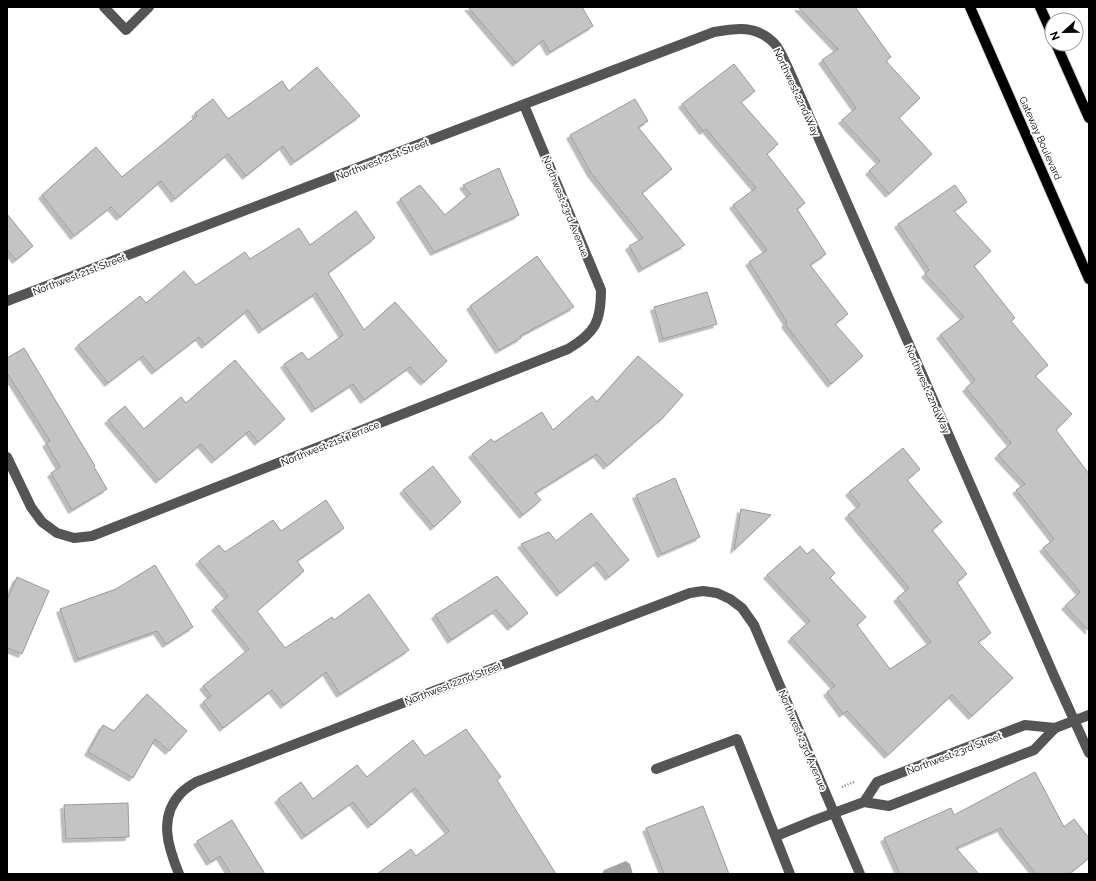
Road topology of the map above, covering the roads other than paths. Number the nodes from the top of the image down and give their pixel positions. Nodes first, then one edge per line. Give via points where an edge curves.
1 (104, 7) edge
2 (150, 7) edge
3 (970, 7) edge
4 (758, 31) joint
5 (1060, 52) edge
6 (524, 105) junction
7 (1089, 118) edge
8 (1089, 279) edge
9 (7, 301) edge
10 (601, 308) joint
11 (7, 457) edge
12 (742, 608) joint
13 (1089, 715) edge
14 (1074, 721) junction
15 (1055, 728) junction
16 (1089, 753) edge
17 (656, 769) dead end
18 (864, 802) junction
19 (835, 813) junction
20 (776, 836) junction
21 (179, 874) edge
22 (790, 874) edge
23 (860, 874) edge

1 - 2 street via 126,30
3 - 8 main road, Gateway Boulevard
4 - 6 street, Northwest 21st Street via 737,28 714,32
4 - 14 street, Northwest 22nd Way via 774,44 788,68
5 - 7 main road
6 - 9 street, Northwest 21st Street
6 - 10 street, Northwest 23rd Avenue via 601,290
10 - 11 street, Northwest 21st Terrace via 595,326 583,340 568,349 92,536 74,538 57,533 42,522 31,507
12 - 19 street, Northwest 23rd Avenue via 754,625
12 - 21 street, Northwest 22nd Street via 717,593 690,593 196,782 181,793 171,806 167,818 171,854
13 - 14 street, Northwest 23rd Street
14 - 15 street, Northwest 23rd Street
14 - 16 street, Northwest 22nd Way
15 - 18 street, Northwest 23rd Street via 1034,750 889,806
15 - 18 street, Northwest 23rd Street via 1026,726 877,782
17 - 20 street via 737,739
18 - 19 street, Northwest 23rd Street
19 - 20 street, Northwest 23rd Street
19 - 23 street, Northwest 23rd Avenue
20 - 22 street

